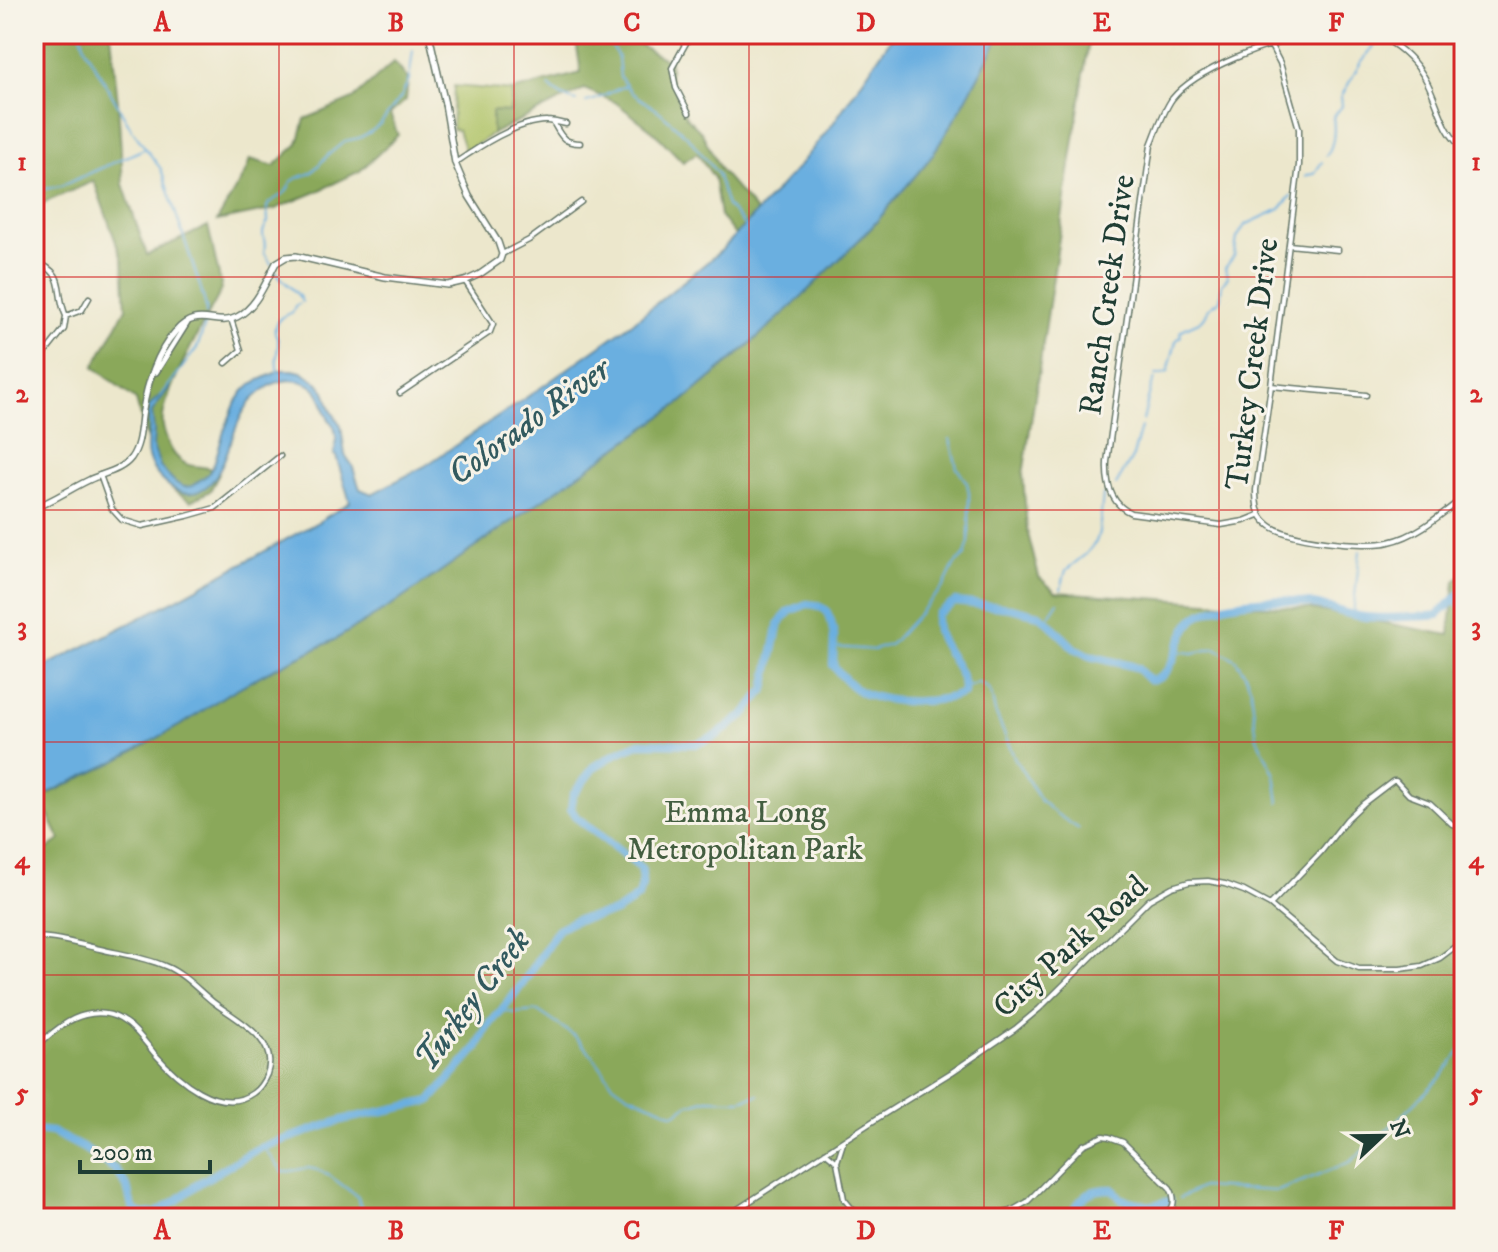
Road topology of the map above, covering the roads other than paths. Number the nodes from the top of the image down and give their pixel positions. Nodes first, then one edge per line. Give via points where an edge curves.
1 (429, 34) edge
2 (691, 34) edge
3 (1308, 34) edge
4 (1370, 34) edge
5 (1271, 46) junction
6 (689, 113) dead end
7 (553, 122) junction
8 (566, 124) dead end
9 (580, 143) dead end
10 (1464, 149) edge
11 (455, 163) junction
12 (581, 202) dead end
13 (1289, 245) junction
14 (1338, 250) dead end
15 (502, 254) junction
16 (34, 261) edge
17 (465, 281) junction
18 (89, 298) dead end
19 (66, 316) junction
20 (231, 319) junction
21 (226, 363) dead end
22 (34, 367) edge
23 (1271, 386) junction
24 (400, 393) dead end
25 (1366, 395) dead end
26 (280, 456) dead end
27 (100, 475) junction
28 (1464, 497) edge
29 (34, 508) edge
30 (1259, 515) junction
31 (1464, 823) edge
32 (1270, 905) junction
33 (34, 937) edge
34 (1464, 940) edge
35 (34, 1048) edge
36 (845, 1139) junction
37 (825, 1152) junction
38 (837, 1162) junction
39 (724, 1218) edge
40 (874, 1218) edge
41 (987, 1218) edge
42 (1161, 1218) edge

1 - 11 street
2 - 6 street via 672,68
3 - 5 street, Ranch Creek Drive
4 - 10 street via 1392,43 1416,65 1453,139
5 - 13 street, Turkey Creek Drive via 1299,129
5 - 30 street, Ranch Creek Drive via 1213,67 1189,83 1171,100 1151,145 1107,475 1115,502 1131,513 1221,525
7 - 8 street
7 - 9 street via 570,143
7 - 11 street via 525,125
11 - 15 street
12 - 15 street
13 - 14 street
13 - 23 street, Turkey Creek Drive
15 - 17 street via 490,269
16 - 19 street via 58,279
17 - 20 street via 415,282 291,255 276,263 254,302
17 - 24 street via 493,324 490,332
18 - 19 street via 82,310
19 - 22 street via 64,329
20 - 21 street via 241,350
20 - 27 street via 188,321 151,380 131,459
23 - 25 street
23 - 30 street, Turkey Creek Drive via 1256,490
26 - 27 street via 215,508 142,526 122,520 112,509
27 - 29 street
28 - 30 street, Turkey Creek Drive via 1407,536 1385,543 1307,539 1270,527
31 - 32 street via 1452,824 1430,803 1393,781 1347,819
32 - 34 street, City Park Road via 1328,955 1359,969 1422,966
32 - 36 street, City Park Road via 1234,886 1208,881 1180,884 1157,894 1015,1029
33 - 35 street via 169,967 254,1031 269,1063 255,1092 227,1101 190,1085 134,1029 111,1015 80,1016
36 - 37 street, City Park Road
36 - 38 street
37 - 38 street
37 - 39 street, City Park Road
38 - 40 street via 847,1204
41 - 42 street via 1022,1206 1083,1145 1103,1136 1123,1142 1170,1188 1174,1206

